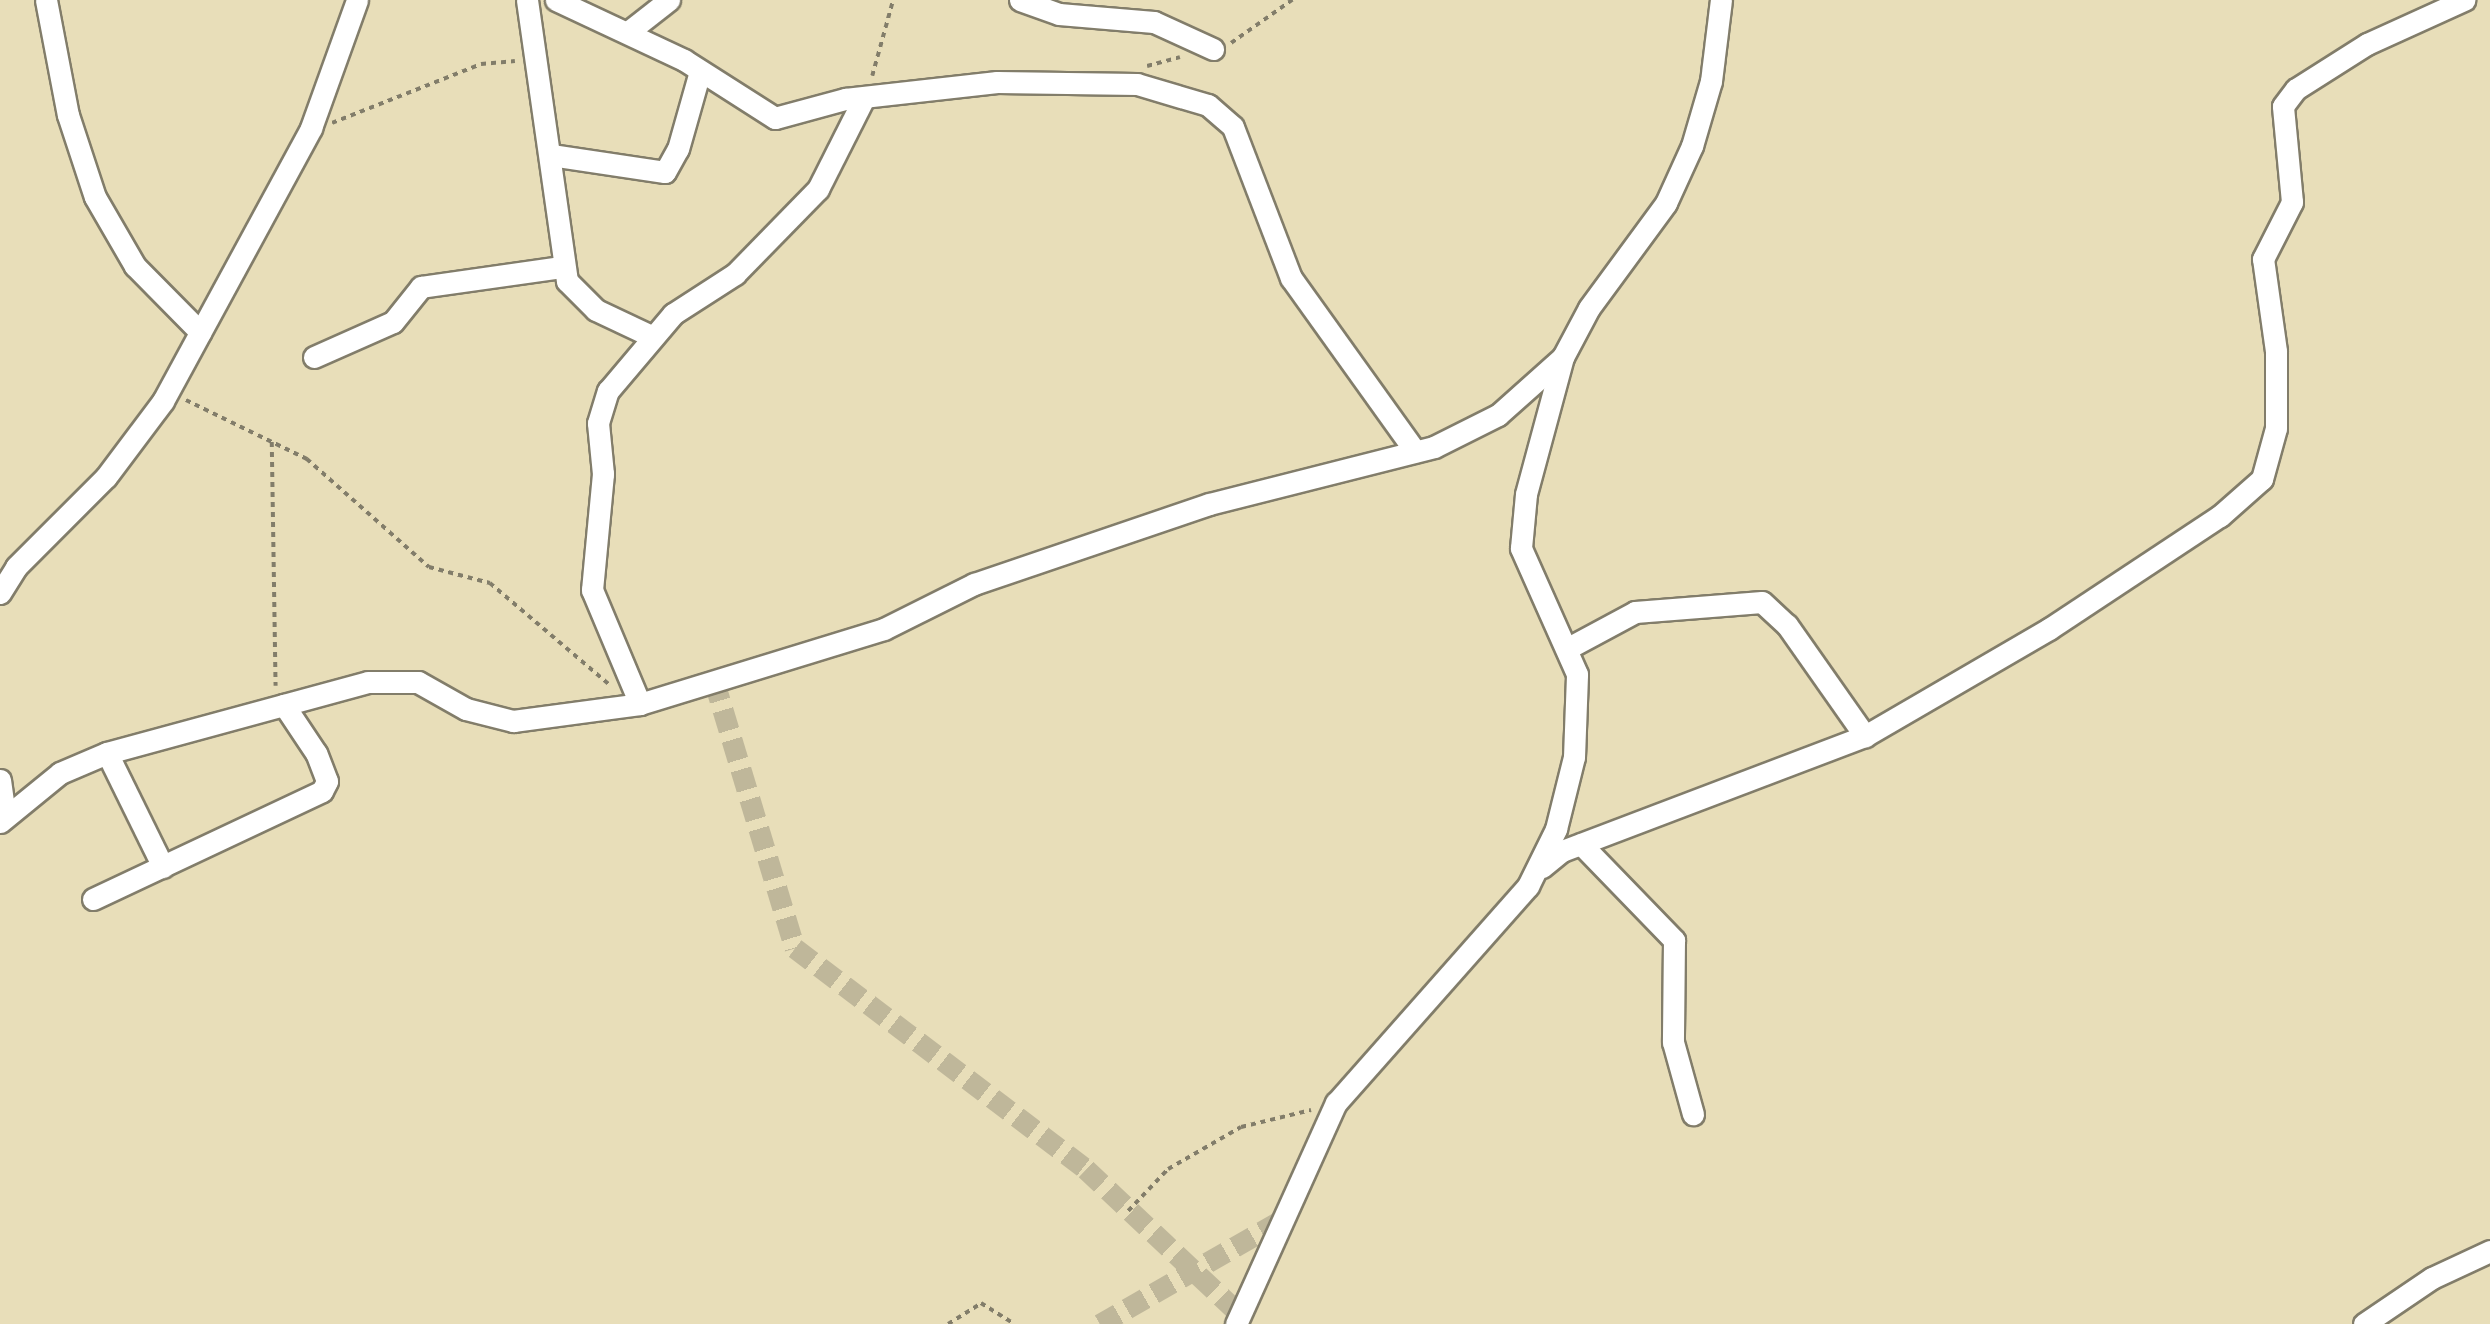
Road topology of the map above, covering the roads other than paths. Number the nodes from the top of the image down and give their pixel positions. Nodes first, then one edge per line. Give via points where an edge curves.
1 (46, 0) edge
2 (357, 0) edge
3 (527, 0) edge
4 (556, 0) edge
5 (668, 0) edge
6 (1020, 0) edge
7 (1721, 0) edge
8 (2464, 0) edge
9 (628, 32) junction
10 (1213, 49) dead end
11 (700, 71) junction
12 (864, 97) junction
13 (551, 155) junction
14 (562, 267) junction
15 (200, 332) junction
16 (651, 335) junction
17 (314, 357) dead end
18 (1563, 357) junction
19 (1415, 452) junction
20 (0, 593) edge
21 (1570, 647) junction
22 (638, 700) junction
23 (280, 705) junction
24 (1865, 736) junction
25 (107, 753) junction
26 (0, 780) edge
27 (3, 818) edge
28 (1581, 844) junction
29 (163, 867) junction
30 (1539, 869) junction
31 (93, 899) dead end
32 (1693, 1114) dead end
33 (2490, 1251) edge
34 (1243, 1321) edge
35 (2364, 1324) edge

1 - 15 street via 68,115 95,197 135,266
2 - 15 street via 311,128
3 - 13 street
4 - 9 street
5 - 9 street
6 - 10 street via 1059,14 1154,22
7 - 18 street via 1711,81 1682,172 1589,308
8 - 24 street via 2367,44 2296,89 2283,106 2292,202 2263,259 2275,335 2276,428 2262,479 2220,516 2049,629
9 - 11 street
11 - 12 street via 775,118
11 - 13 street via 678,149 665,172
12 - 16 street via 818,189 735,274
12 - 19 street via 997,82 1123,83 1208,105 1233,127 1291,278
13 - 14 street
14 - 16 street via 570,286 596,310
14 - 17 street via 421,287 394,322
15 - 20 street via 168,393 106,477 16,567
16 - 22 street via 608,391 598,423 603,474 591,559 598,611
18 - 19 street via 1498,415
18 - 21 street via 1526,494 1520,541
19 - 22 street via 1209,504 974,584 884,629
21 - 24 street via 1635,612 1762,602 1787,625
21 - 30 street via 1578,690 1574,757
22 - 23 street via 513,721 466,709 418,682 387,680
23 - 25 street
23 - 29 street via 316,753 327,781 322,791
24 - 28 street
25 - 27 street via 60,773
25 - 29 street
26 - 27 street
28 - 30 street
28 - 32 street via 1674,940 1673,1042
29 - 31 street
30 - 34 street via 1336,1103
33 - 35 street via 2432,1278

